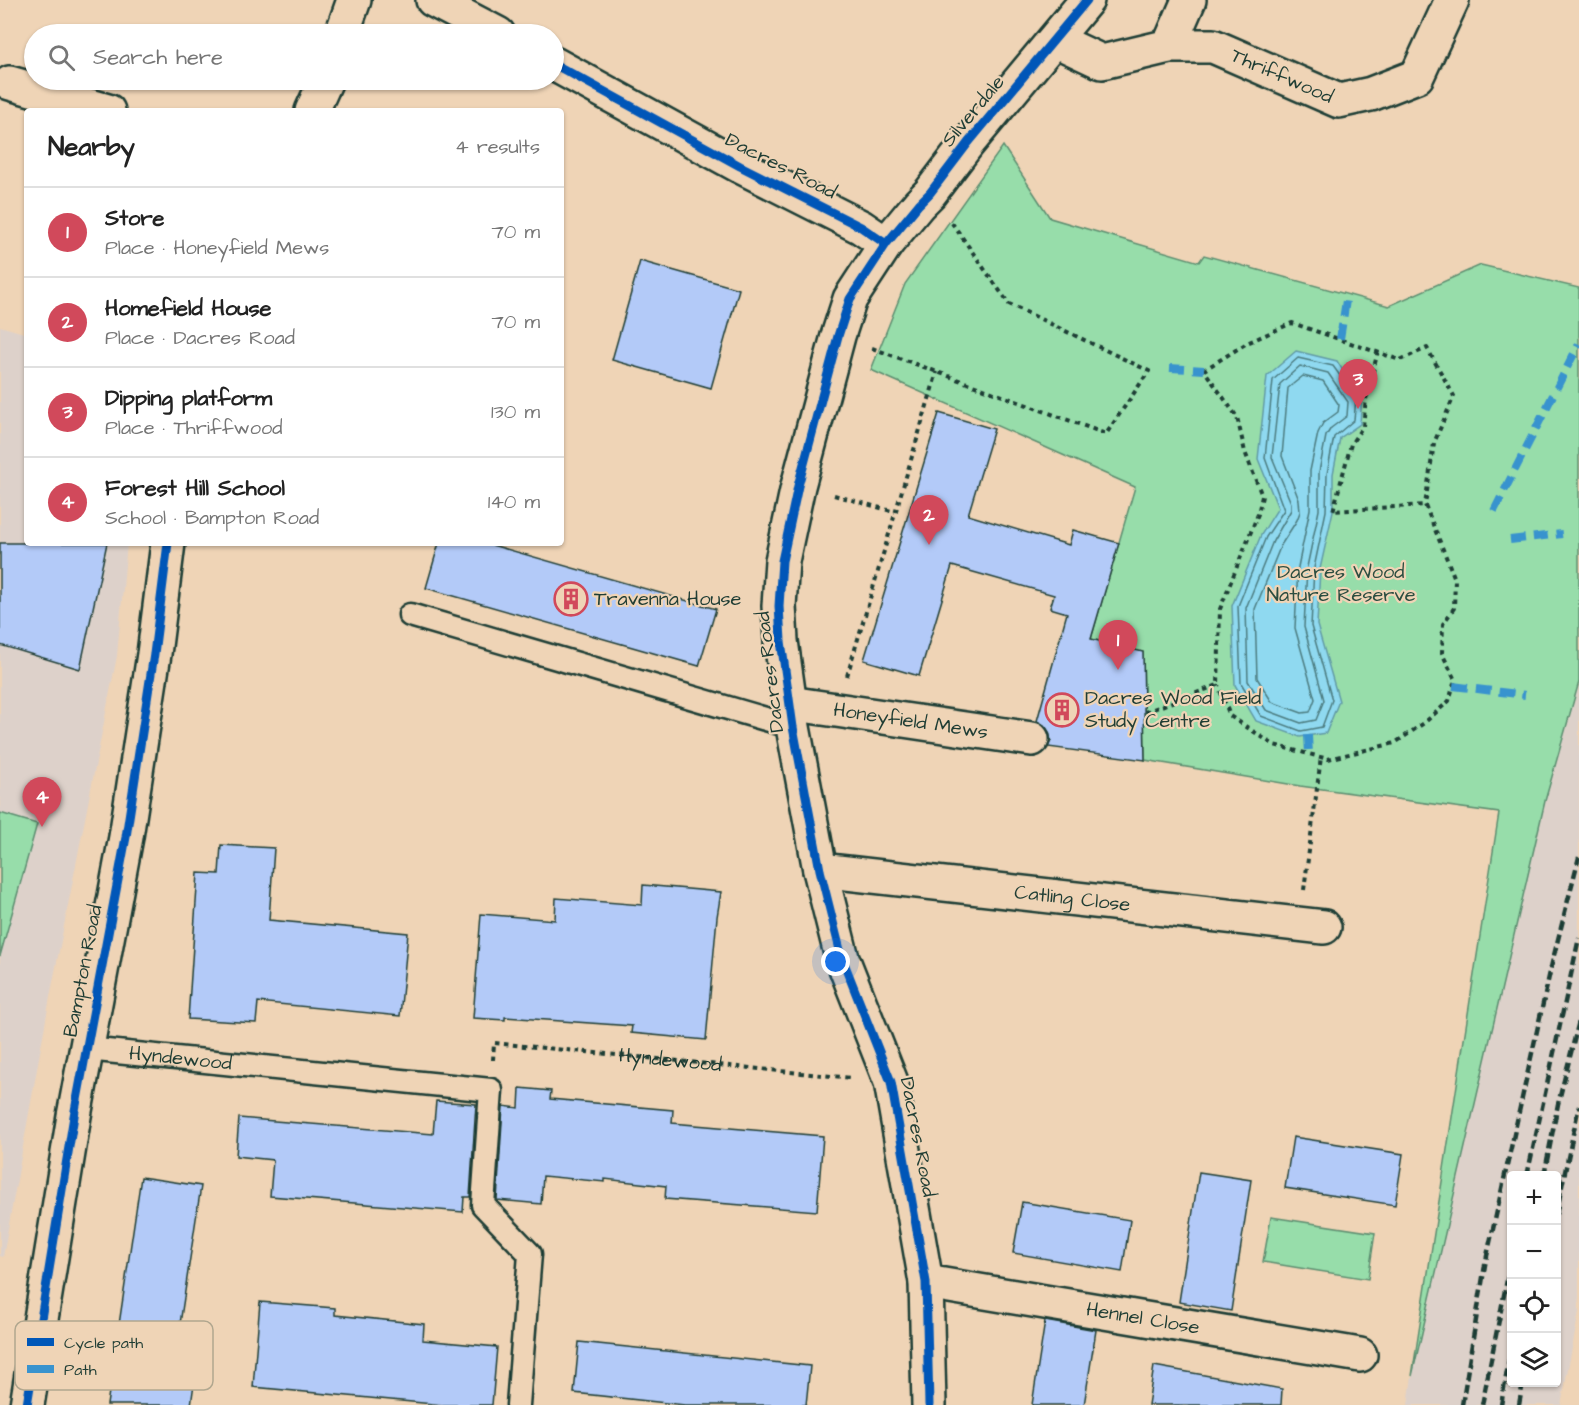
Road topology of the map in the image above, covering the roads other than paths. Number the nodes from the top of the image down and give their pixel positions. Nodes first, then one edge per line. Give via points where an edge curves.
1 (354, 0) edge
2 (433, 0) edge
3 (1088, 0) edge
4 (1189, 0) edge
5 (1452, 0) edge
6 (346, 24) edge
7 (479, 24) edge
8 (1055, 40) junction
9 (1169, 46) junction
10 (564, 69) edge
11 (10, 83) dead end
12 (24, 87) edge
13 (34, 90) edge
14 (321, 90) edge
15 (98, 108) edge
16 (313, 108) edge
17 (886, 244) junction
18 (168, 546) edge
19 (410, 615) dead end
20 (791, 715) junction
21 (1032, 739) dead end
22 (820, 870) junction
23 (1312, 925) road end
24 (87, 1049) junction
25 (926, 1282) junction
26 (41, 1321) edge
27 (1360, 1355) dead end
28 (30, 1390) edge
29 (27, 1405) edge
30 (518, 1405) edge
31 (929, 1405) edge

1 - 6 street
2 - 7 street
3 - 8 street, Silverdale
4 - 9 street
5 - 9 street, Thriffwood via 1417,76 1371,94 1339,101 1213,46
8 - 9 street, Thriffwood via 1102,62
8 - 17 street, Silverdale
10 - 17 street, Dacres Road via 861,227
11 - 12 street
13 - 15 street
14 - 16 street
17 - 20 street, Dacres Road via 850,299 798,486 782,561 781,641
18 - 24 street, Bampton Road via 126,837
19 - 20 lane
20 - 21 street, Honeyfield Mews via 838,709
20 - 22 street, Dacres Road
22 - 23 street, Catling Close
22 - 25 street, Dacres Road via 842,958 891,1082
24 - 26 street, Bampton Road
24 - 30 lane, Hyndewood via 491,1090 483,1205 530,1254
25 - 27 street, Hennel Close
25 - 31 street, Dacres Road
28 - 29 street, Bampton Road

